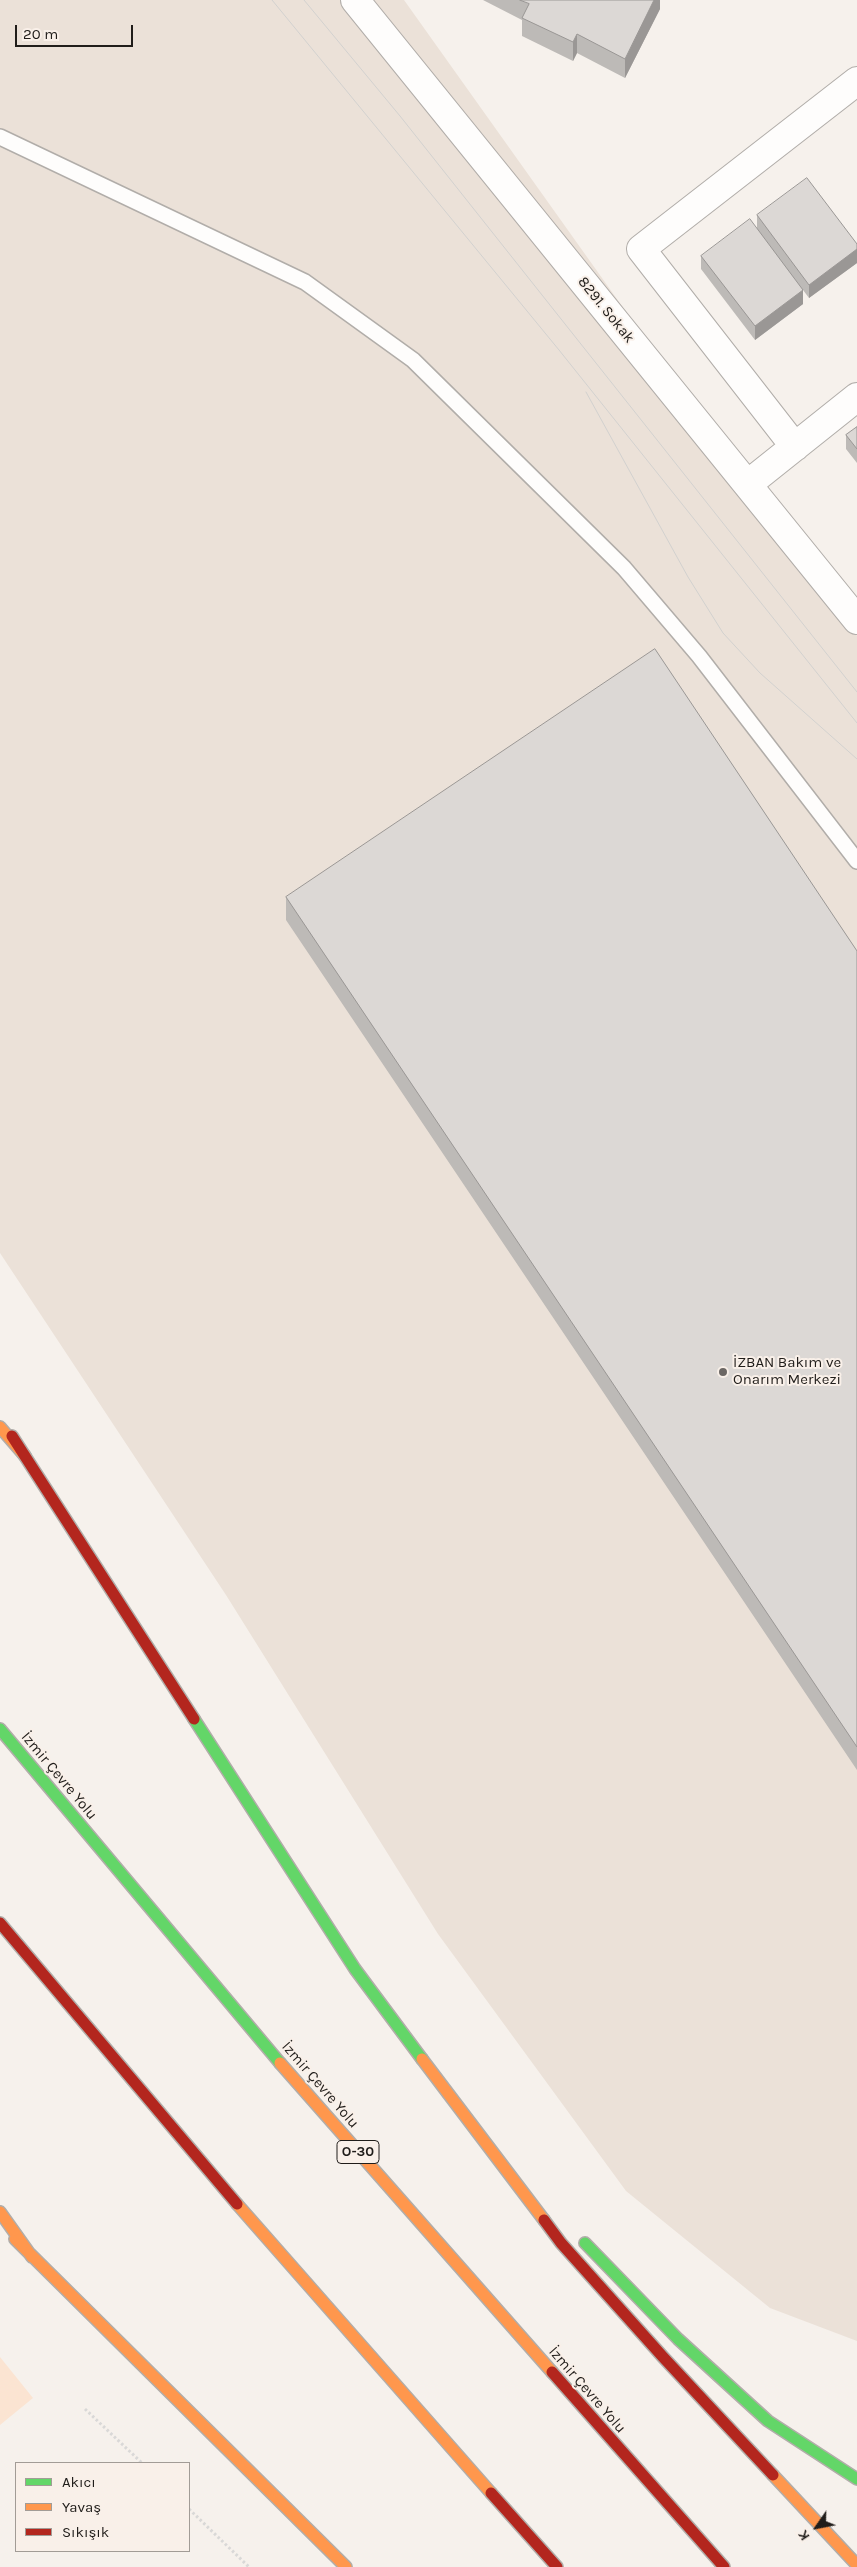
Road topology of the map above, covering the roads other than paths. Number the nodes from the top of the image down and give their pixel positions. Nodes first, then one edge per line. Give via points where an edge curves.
1 (355, 0) edge
2 (857, 81) edge
3 (0, 137) edge
4 (857, 397) edge
5 (794, 447) junction
6 (748, 484) junction
7 (857, 620) edge
8 (857, 861) edge
9 (0, 1418) edge
10 (0, 1428) edge
11 (25, 1456) junction
12 (0, 1729) edge
13 (0, 1923) edge
14 (477, 2133) junction
15 (546, 2204) dead end
16 (0, 2212) edge
17 (0, 2224) edge
18 (574, 2232) dead end
19 (32, 2257) junction
20 (857, 2479) edge
21 (292, 2512) junction
22 (857, 2565) edge
23 (333, 2567) edge
24 (346, 2567) edge
25 (557, 2567) edge
26 (724, 2567) edge

1 - 6 street, 8291. Sokak
2 - 5 street via 641,249
3 - 8 lane via 305,282 413,360 624,568 699,656
4 - 5 street
5 - 6 street
6 - 7 street, 8291. Sokak
9 - 11 main road
10 - 11 main road
11 - 14 main road via 354,1969
12 - 26 main road, İzmir Çevre Yolu / O-30 via 235,2012
13 - 25 main road via 145,2098
14 - 15 main road
14 - 22 main road via 561,2243
16 - 19 main road
17 - 19 main road
18 - 20 main road via 678,2339 768,2421
19 - 21 main road
21 - 23 main road
21 - 24 main road

